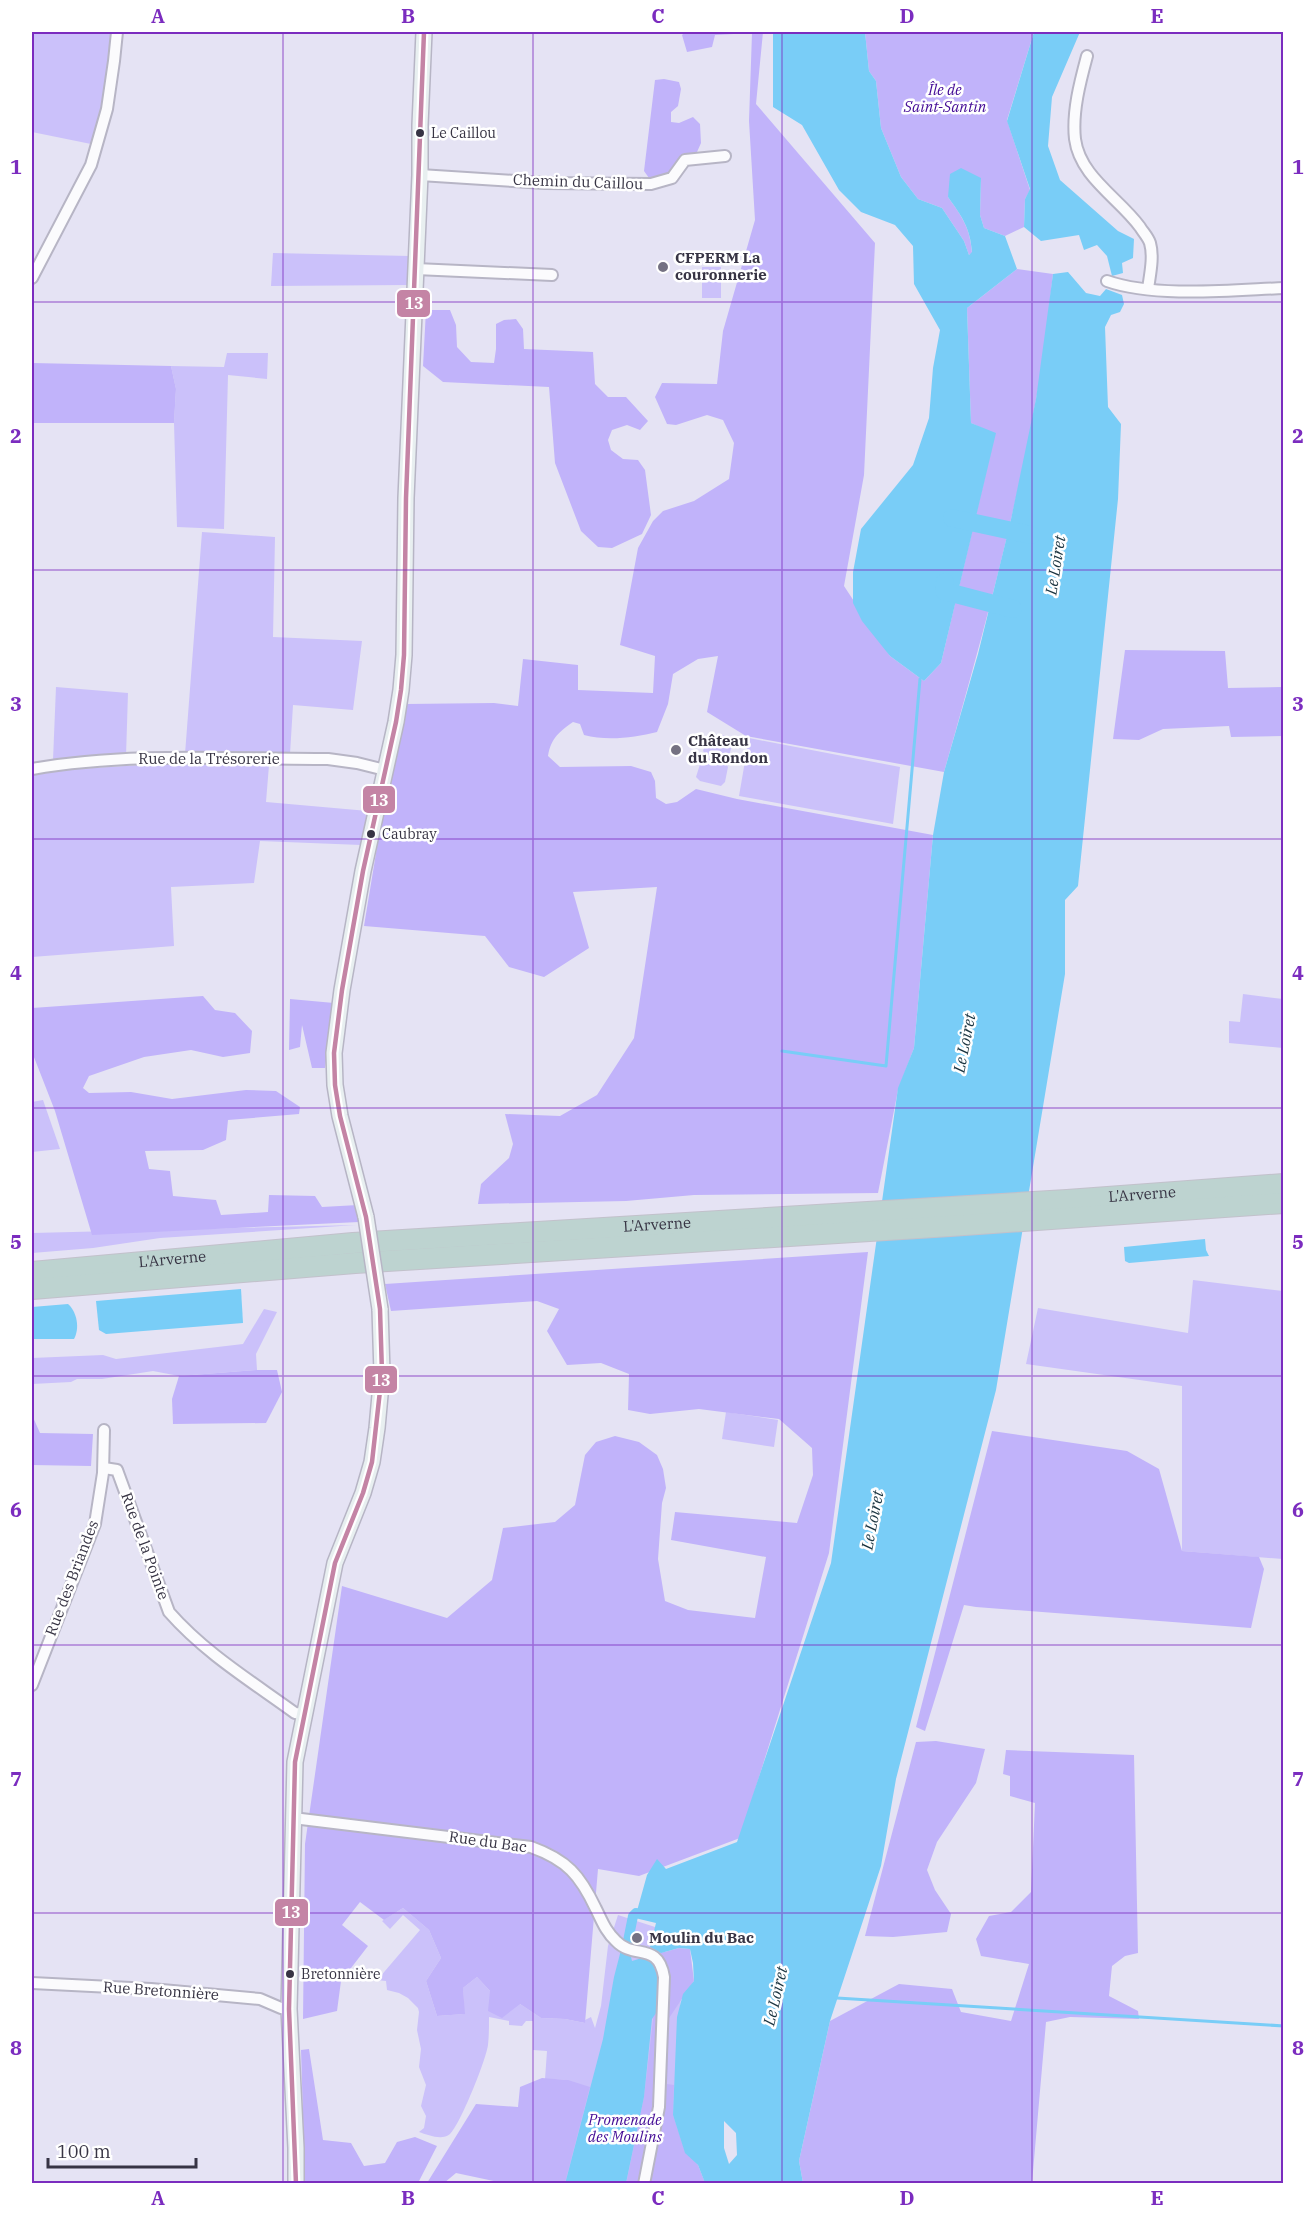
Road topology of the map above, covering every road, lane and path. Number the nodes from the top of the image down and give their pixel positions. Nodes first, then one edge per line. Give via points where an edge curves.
1 (117, 32) edge
2 (424, 32) edge
3 (1087, 56) dead end
4 (725, 156) dead end
5 (420, 175) junction
6 (416, 269) junction
7 (552, 275) dead end
8 (32, 278) edge
9 (1107, 281) dead end
10 (1284, 288) edge
11 (1148, 289) junction
12 (32, 769) edge
13 (385, 770) junction
14 (1284, 1184) edge
15 (1284, 1203) edge
16 (1068, 1209) junction
17 (32, 1272) edge
18 (32, 1289) edge
19 (104, 1430) dead end
20 (104, 1468) junction
21 (32, 1685) edge
22 (304, 1714) junction
23 (292, 1818) junction
24 (32, 1983) edge
25 (289, 2009) junction
26 (296, 2184) edge
27 (644, 2184) edge

1 - 8 street via 107,109 91,165
2 - 5 main road
3 - 11 street via 1079,88 1075,141 1090,174 1130,213 1149,240 1152,253
4 - 5 street, Chemin du Caillou via 685,160 672,178 651,184 545,183
5 - 6 main road
6 - 7 street
6 - 13 main road via 404,655 396,722
9 - 11 street
10 - 11 street
12 - 13 street, Rue de la Trésorerie via 123,759 328,759
13 - 22 main road, bridge via 363,871 334,1053 340,1116 366,1216 380,1309 382,1373 372,1462 335,1563
14 - 16 highway, L'Arverne
15 - 16 highway, L'Arverne
16 - 17 highway, L'Arverne via 841,1213 353,1243
16 - 18 highway, L'Arverne via 843,1233 354,1263
19 - 20 street
20 - 21 street, Rue des Briandes via 95,1524
20 - 22 street, Rue de la Pointe via 117,1470 169,1612 210,1652 295,1713
22 - 23 main road via 295,1762
23 - 25 main road
23 - 27 street, Rue du Bac via 531,1847 562,1861 580,1877 611,1937 621,1946 649,1953 659,1961 664,1977 659,2107
24 - 25 street, Rue Bretonnière via 260,1999
25 - 26 main road

